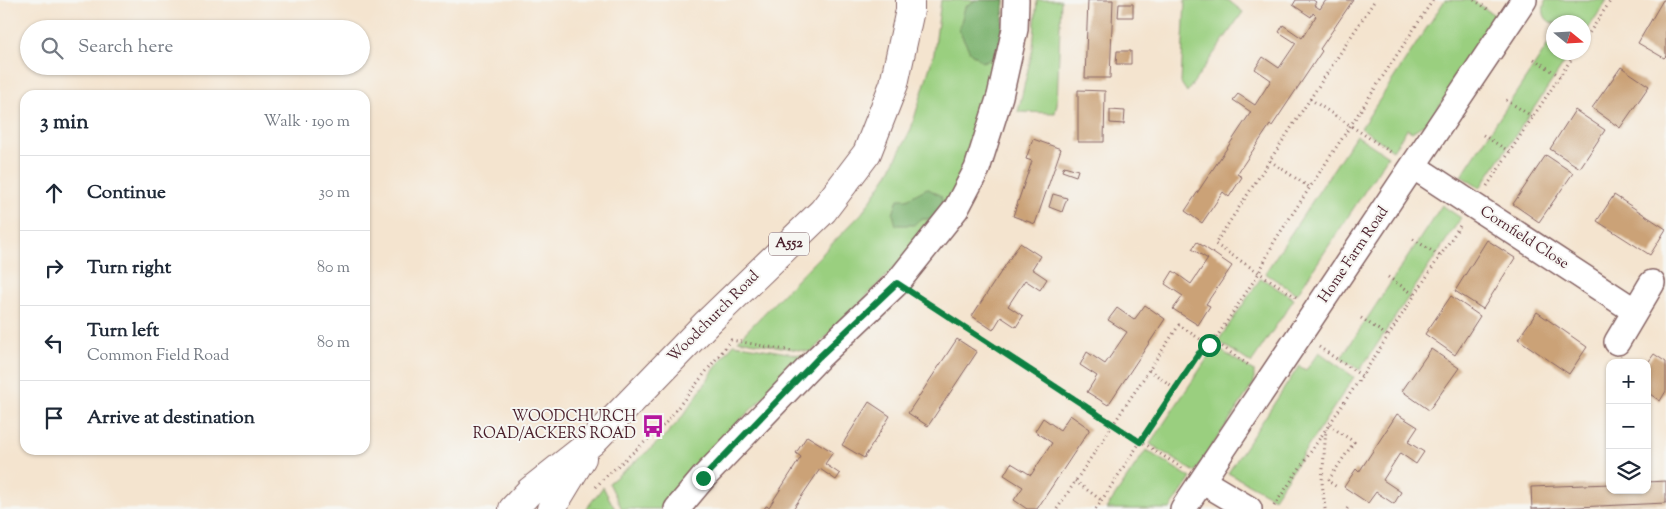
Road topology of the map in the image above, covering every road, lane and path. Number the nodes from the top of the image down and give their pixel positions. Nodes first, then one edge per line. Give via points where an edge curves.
1 (910, 0) edge
2 (1016, 0) edge
3 (1375, 0) edge
4 (1433, 0) edge
5 (1524, 0) edge
6 (1611, 0) edge
7 (1591, 30) edge
8 (1534, 59) dead end
9 (1571, 60) edge
10 (1560, 76) junction
11 (1310, 99) junction
12 (1506, 100) dead end
13 (1533, 117) junction
14 (1350, 125) junction
15 (1483, 135) dead end
16 (1510, 152) junction
17 (1404, 160) junction
18 (1270, 161) junction
19 (1309, 187) junction
20 (1474, 205) junction
21 (1413, 239) dead end
22 (1440, 256) junction
23 (1260, 273) junction
24 (1388, 277) dead end
25 (897, 283) junction
26 (1652, 283) dead end
27 (1415, 295) junction
28 (1299, 298) dead end
29 (1636, 311) junction
30 (1360, 318) dead end
31 (1300, 335) junction
32 (1388, 336) junction
33 (1617, 342) dead end
34 (1209, 345) junction
35 (819, 357) junction
36 (1149, 370) junction
37 (1362, 376) junction
38 (1175, 388) junction
39 (1113, 424) junction
40 (1328, 427) junction
41 (592, 442) junction
42 (1140, 442) junction
43 (1075, 481) junction
44 (1202, 481) junction
45 (1337, 487) dead end
46 (591, 494) dead end
47 (1102, 500) junction
48 (513, 509) edge
49 (551, 509) edge
50 (677, 509) edge
51 (1057, 509) edge
52 (1096, 509) edge
53 (1183, 509) edge
54 (1250, 509) edge
55 (1272, 509) edge
56 (1325, 509) edge

1 - 41 main road, Woodchurch Road / A552 via 894,84 867,153 823,211 706,323
2 - 25 street via 1015,29 1000,96 977,169 956,209
3 - 11 path
4 - 14 path
5 - 17 street, Home Farm Road
6 - 7 path
8 - 10 path
9 - 10 path
10 - 13 path
11 - 14 path
11 - 18 path
12 - 13 path
13 - 16 path
14 - 17 path
14 - 19 path
15 - 16 path
16 - 20 path
17 - 20 street, Cornfield Close
17 - 31 street, Home Farm Road
18 - 19 path
18 - 23 path via 1215,244
19 - 23 path via 1274,242
20 - 22 path
20 - 29 street, Cornfield Close
21 - 22 path
22 - 27 path
23 - 28 path
23 - 34 path
24 - 27 path
25 - 35 street
25 - 39 path
26 - 29 street
27 - 32 path
29 - 33 street
30 - 32 path
31 - 37 path
31 - 44 street, Home Farm Road
32 - 37 path
34 - 36 path via 1179,325
34 - 38 path via 1199,353
35 - 46 path via 731,340 664,425 603,479
35 - 50 street
36 - 38 path
36 - 39 path
37 - 40 path
38 - 42 path
39 - 42 path
39 - 43 path
40 - 45 path via 1354,442 1328,481
40 - 55 path
40 - 56 path via 1322,482
41 - 48 main road, Woodchurch Road / A552 via 530,491
41 - 49 main road, Woodchurch Road / A552
42 - 44 path
42 - 47 path
43 - 47 path
43 - 51 path
44 - 53 street, Home Farm Road
44 - 54 street
47 - 52 path

